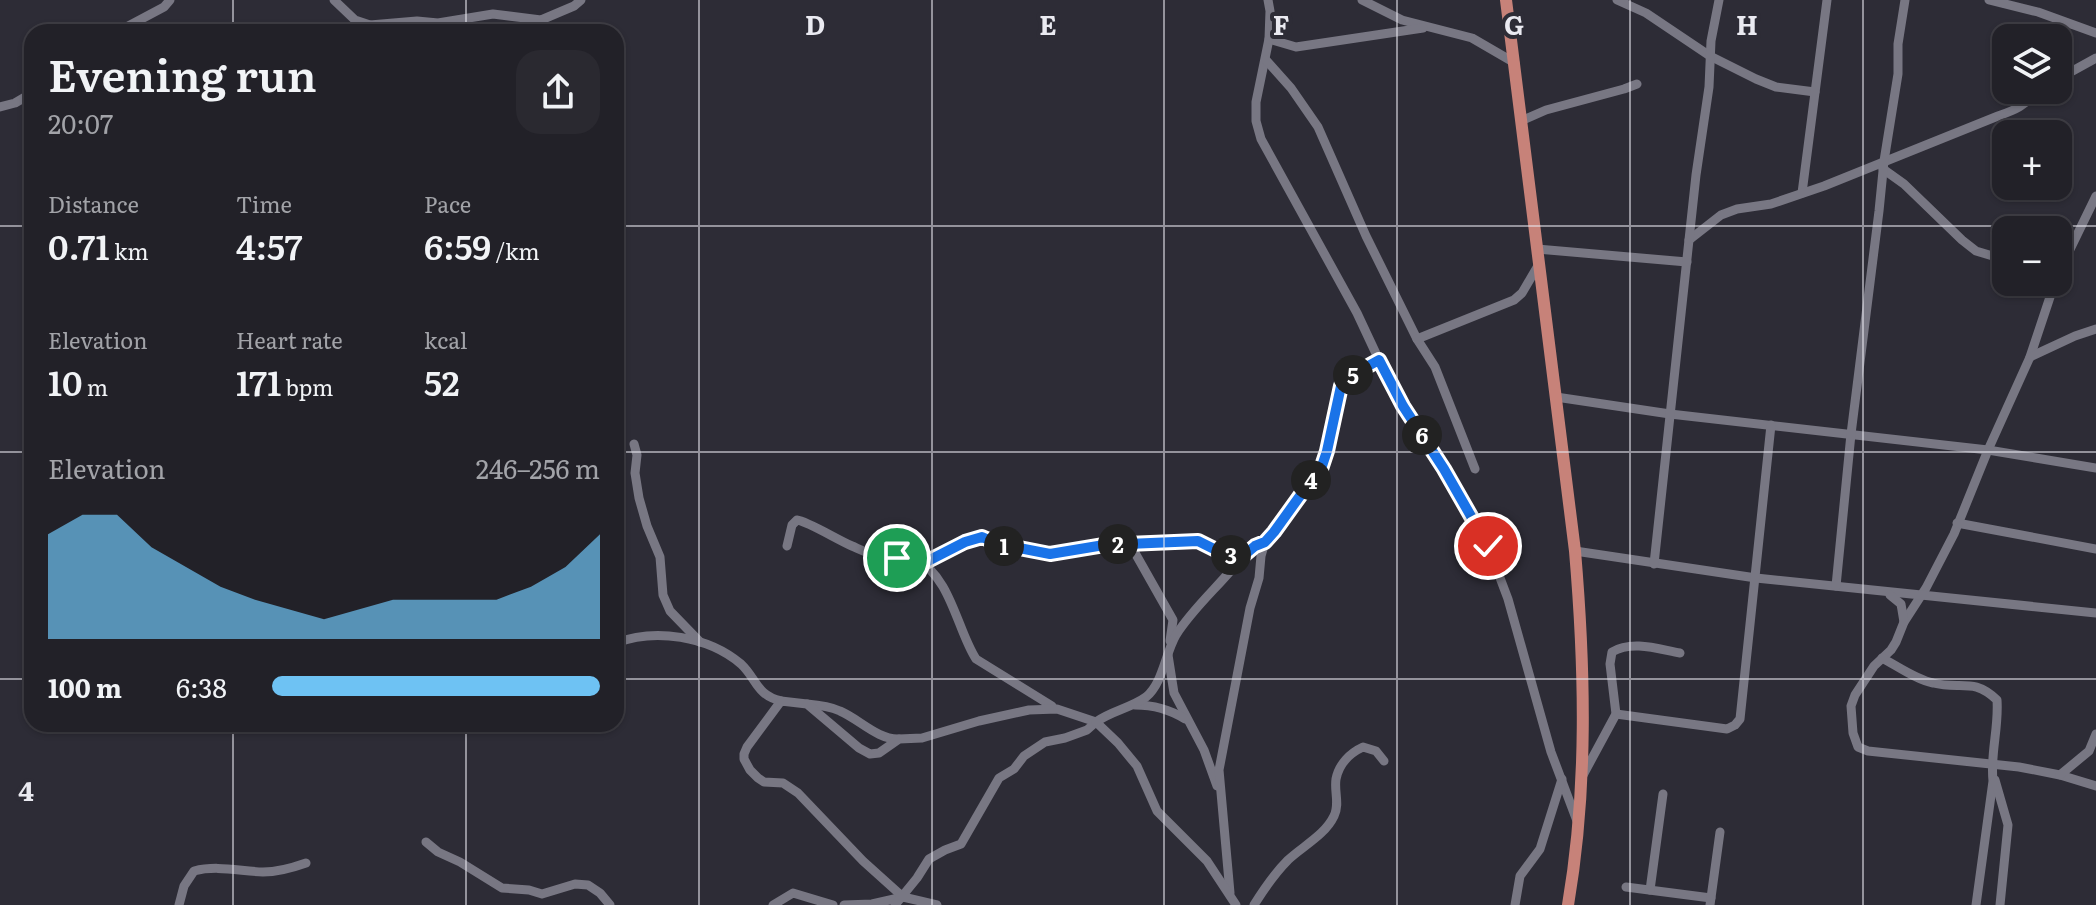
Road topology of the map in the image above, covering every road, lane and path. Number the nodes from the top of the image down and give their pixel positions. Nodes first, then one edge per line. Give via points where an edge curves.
1 (170, 0) edge
2 (334, 0) edge
3 (581, 0) edge
4 (1268, 0) edge
5 (1362, 0) edge
6 (1506, 0) edge
7 (1617, 0) edge
8 (1719, 0) edge
9 (1827, 0) edge
10 (1905, 0) edge
11 (1989, 0) edge
12 (132, 24) edge
13 (367, 24) edge
14 (382, 24) edge
15 (1430, 27) junction
16 (2096, 33) edge
17 (1269, 39) junction
18 (1710, 56) junction
19 (2096, 58) edge
20 (1266, 60) junction
21 (1515, 63) junction
22 (2072, 71) edge
23 (1637, 84) dead end
24 (1815, 92) junction
25 (24, 98) edge
26 (24, 102) edge
27 (15, 103) junction
28 (2025, 104) edge
29 (0, 107) edge
30 (1521, 121) junction
31 (1883, 165) junction
32 (1802, 193) junction
33 (2096, 196) edge
34 (1689, 240) junction
35 (2072, 244) edge
36 (1537, 249) junction
37 (1992, 256) edge
38 (1687, 262) junction
39 (1539, 264) junction
40 (2050, 296) edge
41 (2096, 329) edge
42 (1417, 339) junction
43 (2030, 357) junction
44 (1379, 360) junction
45 (1556, 397) junction
46 (1670, 414) junction
47 (1771, 425) junction
48 (1851, 434) junction
49 (634, 444) dead end
50 (1988, 450) junction
51 (2096, 468) edge
52 (1475, 469) dead end
53 (1957, 523) junction
54 (1265, 542) junction
55 (1130, 544) junction
56 (787, 546) dead end
57 (2096, 549) edge
58 (1575, 551) junction
59 (1242, 557) junction
60 (922, 564) junction
61 (1654, 564) junction
62 (1756, 578) junction
63 (1836, 586) junction
64 (1884, 593) junction
65 (1921, 595) junction
66 (2096, 613) edge
67 (1904, 622) junction
68 (624, 641) edge
69 (700, 642) junction
70 (1168, 653) junction
71 (1680, 653) dead end
72 (1882, 658) junction
73 (781, 701) junction
74 (807, 704) junction
75 (1132, 705) junction
76 (1057, 709) junction
77 (1616, 714) junction
78 (1096, 722) junction
79 (1188, 722) junction
80 (2096, 734) edge
81 (899, 739) junction
82 (1384, 761) dead end
83 (1991, 765) junction
84 (2060, 775) junction
85 (1562, 779) junction
86 (1580, 780) junction
87 (2096, 786) edge
88 (1663, 794) dead end
89 (1220, 797) junction
90 (1578, 822) junction
91 (1720, 832) dead end
92 (426, 842) dead end
93 (306, 863) dead end
94 (1626, 887) dead end
95 (1650, 890) junction
96 (899, 901) edge
97 (1233, 901) edge
98 (1710, 902) edge
99 (179, 905) edge
100 (610, 905) edge
101 (773, 905) edge
102 (833, 905) edge
103 (844, 905) edge
104 (937, 905) edge
105 (1254, 905) edge
106 (1515, 905) edge
107 (1568, 905) edge
108 (1976, 905) edge
109 (2000, 905) edge

1 - 12 street
2 - 13 street
3 - 14 street via 541,20 493,14 438,23
4 - 17 street
5 - 15 street
6 - 21 main road
7 - 18 street
8 - 18 street
9 - 24 street
10 - 31 street
11 - 16 street
15 - 17 street via 1296,47
15 - 21 street via 1472,38
17 - 20 street
18 - 24 street via 1776,87
18 - 34 street
19 - 22 street
20 - 42 street via 1318,127
20 - 44 street via 1256,102 1261,139
21 - 30 main road
23 - 30 street
24 - 32 street
25 - 27 street
26 - 27 street
27 - 29 street
28 - 31 street
30 - 36 main road
31 - 32 street
31 - 37 street via 1962,240
31 - 48 street
32 - 34 street via 1721,215
33 - 35 street
34 - 38 street
36 - 38 street
36 - 39 main road
38 - 46 street
39 - 42 street via 1514,300
39 - 45 main road
40 - 43 street
41 - 43 street
42 - 52 street via 1435,367
43 - 50 street
44 - 54 street via 1341,386 1321,469
44 - 85 street via 1488,546
45 - 46 street
45 - 58 main road
46 - 47 street
46 - 61 street
47 - 48 street
47 - 62 street
48 - 50 street
48 - 63 street
49 - 69 street via 639,498 660,557 663,595 670,611
50 - 51 street
50 - 53 street
53 - 57 street
53 - 65 street
54 - 59 street
54 - 89 street via 1219,770
55 - 59 street via 1198,541
55 - 60 street via 1050,554 982,537
55 - 70 street via 1173,620
56 - 60 street via 792,525 805,521 873,555
58 - 61 street
58 - 86 main road via 1584,693
59 - 70 street via 1196,609
60 - 76 street via 951,603 976,659
61 - 62 street
62 - 63 street
62 - 77 street via 1740,719 1735,725 1727,729
63 - 64 street
64 - 65 street
64 - 67 street via 1901,604
65 - 66 street
65 - 67 street
67 - 72 street
68 - 69 street via 651,634
69 - 73 street via 741,665 764,695
70 - 75 street via 1148,695
70 - 79 street via 1174,693
71 - 77 street via 1636,646 1612,652
72 - 83 street via 1931,683 1978,686 1997,700
72 - 83 street via 1851,706 1858,747
73 - 74 street
73 - 96 street via 747,747 744,759 750,770 764,782 783,783 798,793
74 - 81 street via 837,709 886,738
74 - 81 street via 870,754
75 - 78 street
75 - 79 street via 1154,705
76 - 78 street
76 - 81 street via 1024,710 922,738
77 - 86 street
78 - 96 street via 1087,730 1045,742 999,778 961,844 929,859
78 - 97 street via 1137,766 1157,811 1207,861
79 - 89 street
80 - 84 street via 2089,751
82 - 105 street via 1363,747 1351,752 1336,780 1337,811 1332,821 1287,860
83 - 84 street
83 - 108 street
83 - 109 street via 2008,825
84 - 87 street
85 - 90 street
85 - 106 street via 1540,849 1520,876
86 - 90 main road
88 - 95 street
89 - 97 street
90 - 107 main road
91 - 98 street
92 - 100 street via 502,888 542,894 588,885
93 - 99 street via 266,872 209,867 194,871
94 - 95 street
95 - 98 street
96 - 103 street
96 - 104 street
101 - 102 street via 793,893

